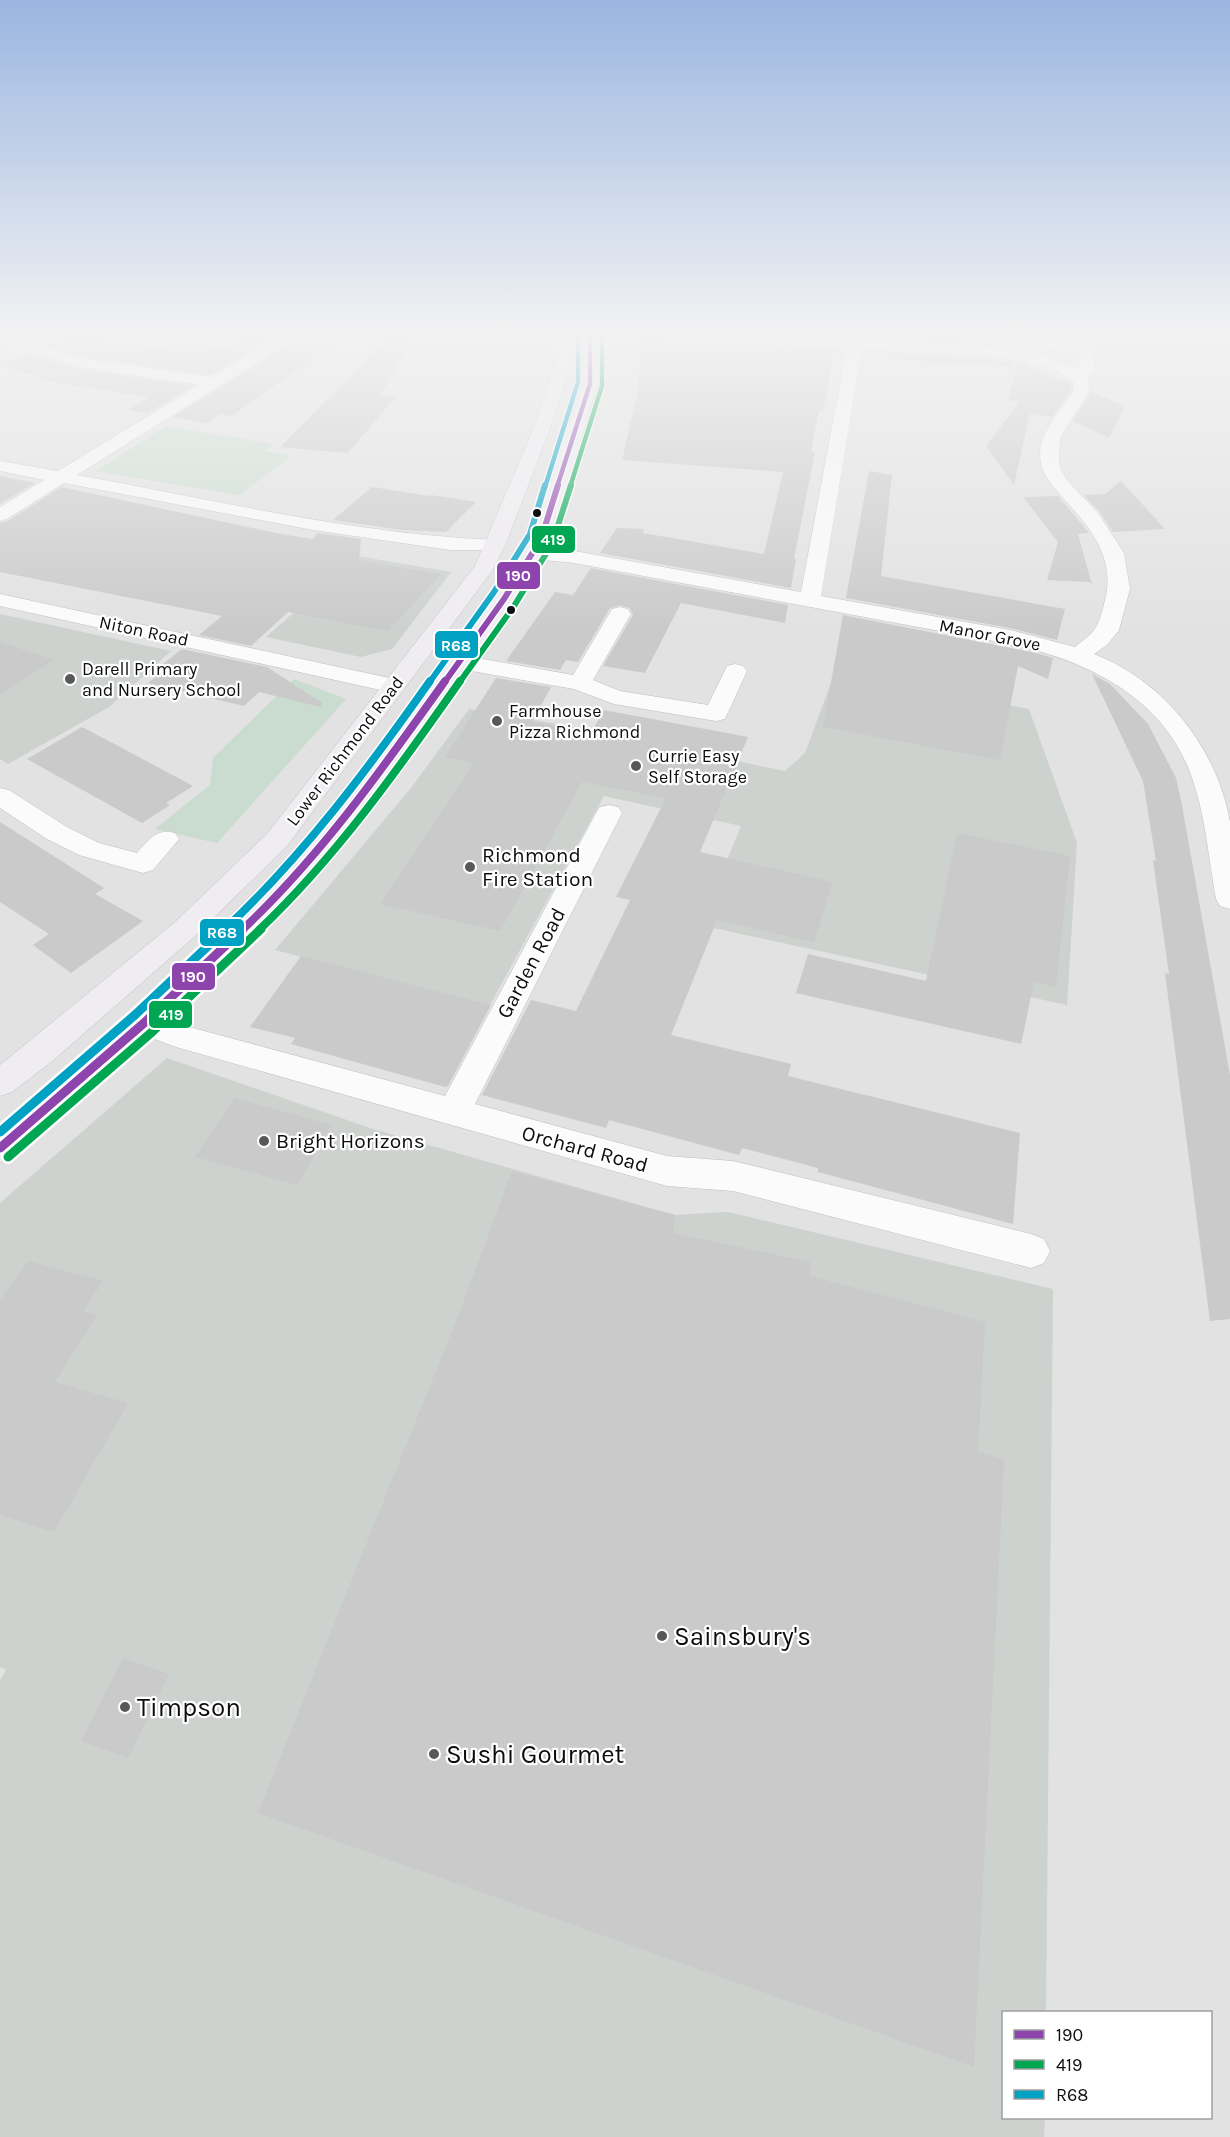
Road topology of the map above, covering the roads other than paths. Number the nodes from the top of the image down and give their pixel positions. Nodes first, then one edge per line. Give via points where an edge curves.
1 (135, 431) edge
2 (541, 431) edge
3 (575, 431) edge
4 (840, 431) edge
5 (1056, 431) edge
6 (0, 466) edge
7 (60, 477) junction
8 (0, 515) edge
9 (495, 546) junction
10 (531, 554) junction
11 (0, 600) edge
12 (810, 600) junction
13 (620, 614) dead end
14 (1078, 655) junction
15 (459, 662) junction
16 (735, 671) dead end
17 (580, 683) junction
18 (394, 686) junction
19 (0, 796) edge
20 (609, 813) dead end
21 (338, 826) junction
22 (165, 839) dead end
23 (277, 840) junction
24 (1230, 899) edge
25 (144, 1023) junction
26 (0, 1083) edge
27 (453, 1113) junction
28 (0, 1148) edge
29 (1031, 1251) dead end

1 - 7 street
2 - 9 highway, Lower Richmond Road
3 - 10 highway, Lower Richmond Road via 541,539
4 - 12 street
5 - 14 street via 1051,438 1050,464 1058,481 1091,517 1114,553 1119,589 1108,630
6 - 7 street
7 - 8 street
7 - 9 street via 325,525 450,544
9 - 18 highway, Lower Richmond Road via 485,567
10 - 12 street, Manor Grove via 574,557
10 - 15 highway, Lower Richmond Road
11 - 18 street, Niton Road
12 - 14 street, Manor Grove
13 - 17 street
14 - 24 street, Manor Grove via 1120,676 1149,698 1192,751 1205,779
15 - 17 street
15 - 21 highway, Lower Richmond Road
16 - 17 street via 716,714 614,697
18 - 23 highway, Lower Richmond Road
19 - 22 street via 89,849 143,864
20 - 27 street, Garden Road
21 - 23 highway via 304,823
21 - 25 highway, Lower Richmond Road via 259,914
23 - 26 highway, Lower Richmond Road via 183,930
25 - 27 street, Orchard Road
25 - 28 highway, Lower Richmond Road
27 - 29 street, Orchard Road via 666,1171 733,1176

